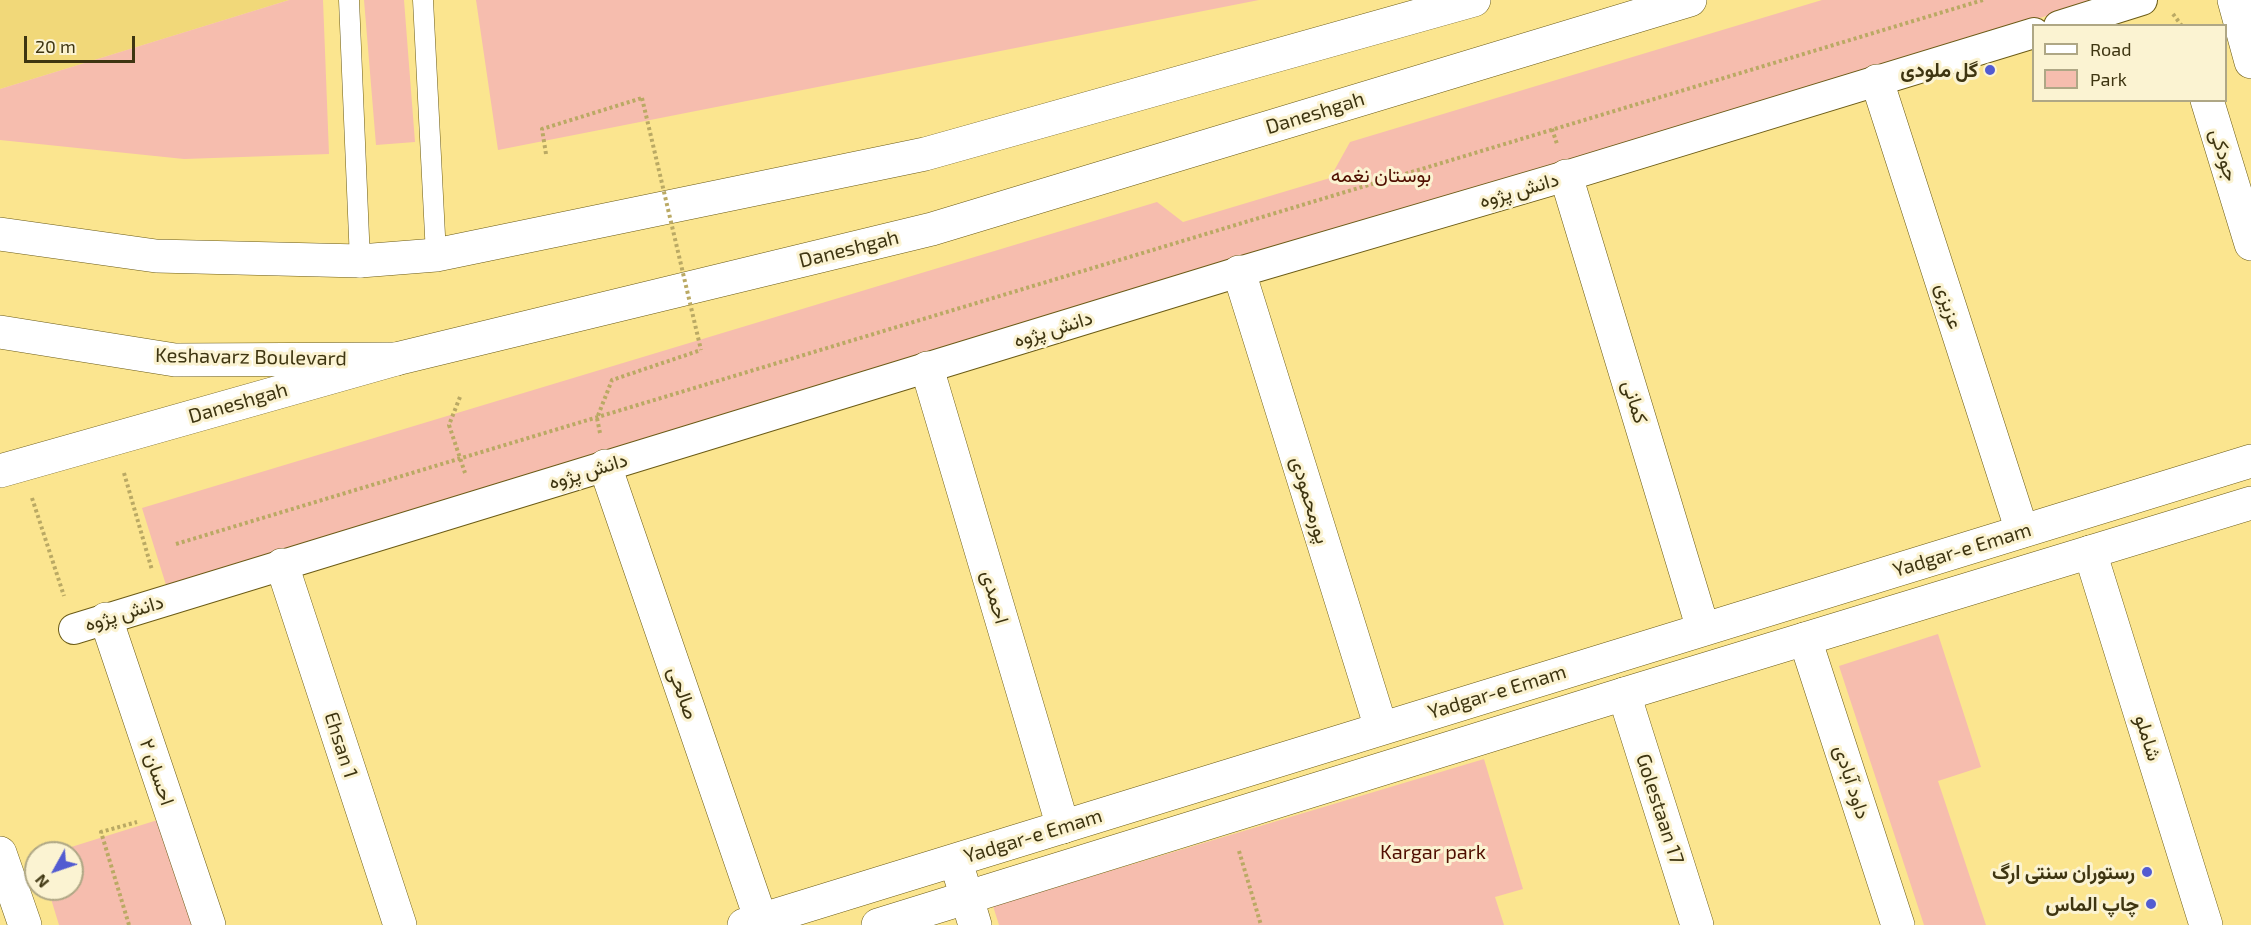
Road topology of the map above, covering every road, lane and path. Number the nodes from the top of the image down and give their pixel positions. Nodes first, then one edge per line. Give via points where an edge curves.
1 (349, 0) edge
2 (423, 0) edge
3 (1474, 0) edge
4 (1690, 0) edge
5 (1983, 0) edge
6 (2142, 0) edge
7 (2209, 0) edge
8 (2234, 0) edge
9 (2065, 24) edge
10 (2032, 34) edge
11 (2246, 47) edge
12 (1877, 81) junction
13 (2208, 102) edge
14 (546, 154) dead end
15 (1566, 176) junction
16 (0, 234) edge
17 (2251, 244) edge
18 (436, 255) junction
19 (360, 261) junction
20 (1239, 272) junction
21 (0, 332) edge
22 (396, 359) junction
23 (927, 368) junction
24 (460, 398) dead end
25 (597, 418) junction
26 (113, 439) junction
27 (460, 459) junction
28 (2251, 461) edge
29 (605, 466) junction
30 (11, 468) edge
31 (2251, 503) edge
32 (475, 506) junction
33 (2022, 531) junction
34 (176, 544) dead end
35 (2090, 552) junction
36 (282, 565) junction
37 (162, 602) junction
38 (106, 619) junction
39 (74, 628) joint
40 (1703, 629) junction
41 (1805, 639) junction
42 (1624, 694) junction
43 (1381, 728) junction
44 (1228, 816) junction
45 (141, 821) dead end
46 (1063, 827) junction
47 (0, 853) edge
48 (955, 860) junction
49 (912, 873) junction
50 (971, 911) edge
51 (926, 918) edge
52 (753, 922) edge
53 (25, 925) edge
54 (129, 925) edge
55 (209, 925) edge
56 (400, 925) edge
57 (878, 925) edge
58 (1261, 925) edge
59 (1697, 925) edge
60 (1899, 925) edge
61 (2206, 925) edge

1 - 19 lane
2 - 18 lane
3 - 18 street via 925,154
4 - 22 street, Daneshgah via 932,229
5 - 25 path
6 - 9 street
7 - 11 street
8 - 11 street
10 - 12 street, دانش پژوه
12 - 15 street, دانش پژوه
12 - 33 street, عزیزی
13 - 17 street, جودکی
14 - 25 path, bridge via 542,129 642,98 701,350 612,380
15 - 20 street, دانش پژوه
15 - 40 street, کمانی
16 - 19 street via 156,256
18 - 19 street
20 - 23 street, دانش پژوه
20 - 43 street, پورمحمودی
21 - 22 street, Keshavarz Boulevard via 175,360
22 - 26 street, Daneshgah
23 - 29 street, دانش پژوه
23 - 46 street, احمدی
24 - 27 path via 449,425
25 - 27 path
26 - 30 street, Daneshgah
26 - 37 path
27 - 32 path
27 - 34 path
28 - 33 street, Yadgar-e Emam
29 - 32 street, دانش پژوه
29 - 52 street, صالحی
30 - 39 path
31 - 35 street, Yadgar-e Emam
32 - 36 street, دانش پژوه
33 - 40 street, Yadgar-e Emam
35 - 41 street, Yadgar-e Emam
35 - 61 street, شاملو
36 - 37 street, دانش پژوه
36 - 56 street, Ehsan 1
37 - 38 street, دانش پژوه
38 - 39 street, دانش پژوه
38 - 55 street, احسان ۲
40 - 43 street, Yadgar-e Emam
41 - 42 street, Yadgar-e Emam
41 - 60 street, داود آبادی
42 - 44 street, Yadgar-e Emam
42 - 59 street, Golestaan 17
43 - 46 street, Yadgar-e Emam
44 - 50 street, Yadgar-e Emam
44 - 58 path
45 - 54 path via 101,832
46 - 48 street, Yadgar-e Emam
47 - 53 street
48 - 49 street, Yadgar-e Emam
48 - 50 street
49 - 51 street
49 - 52 street, Yadgar-e Emam
50 - 51 street, Yadgar-e Emam
51 - 57 street, Yadgar-e Emam

